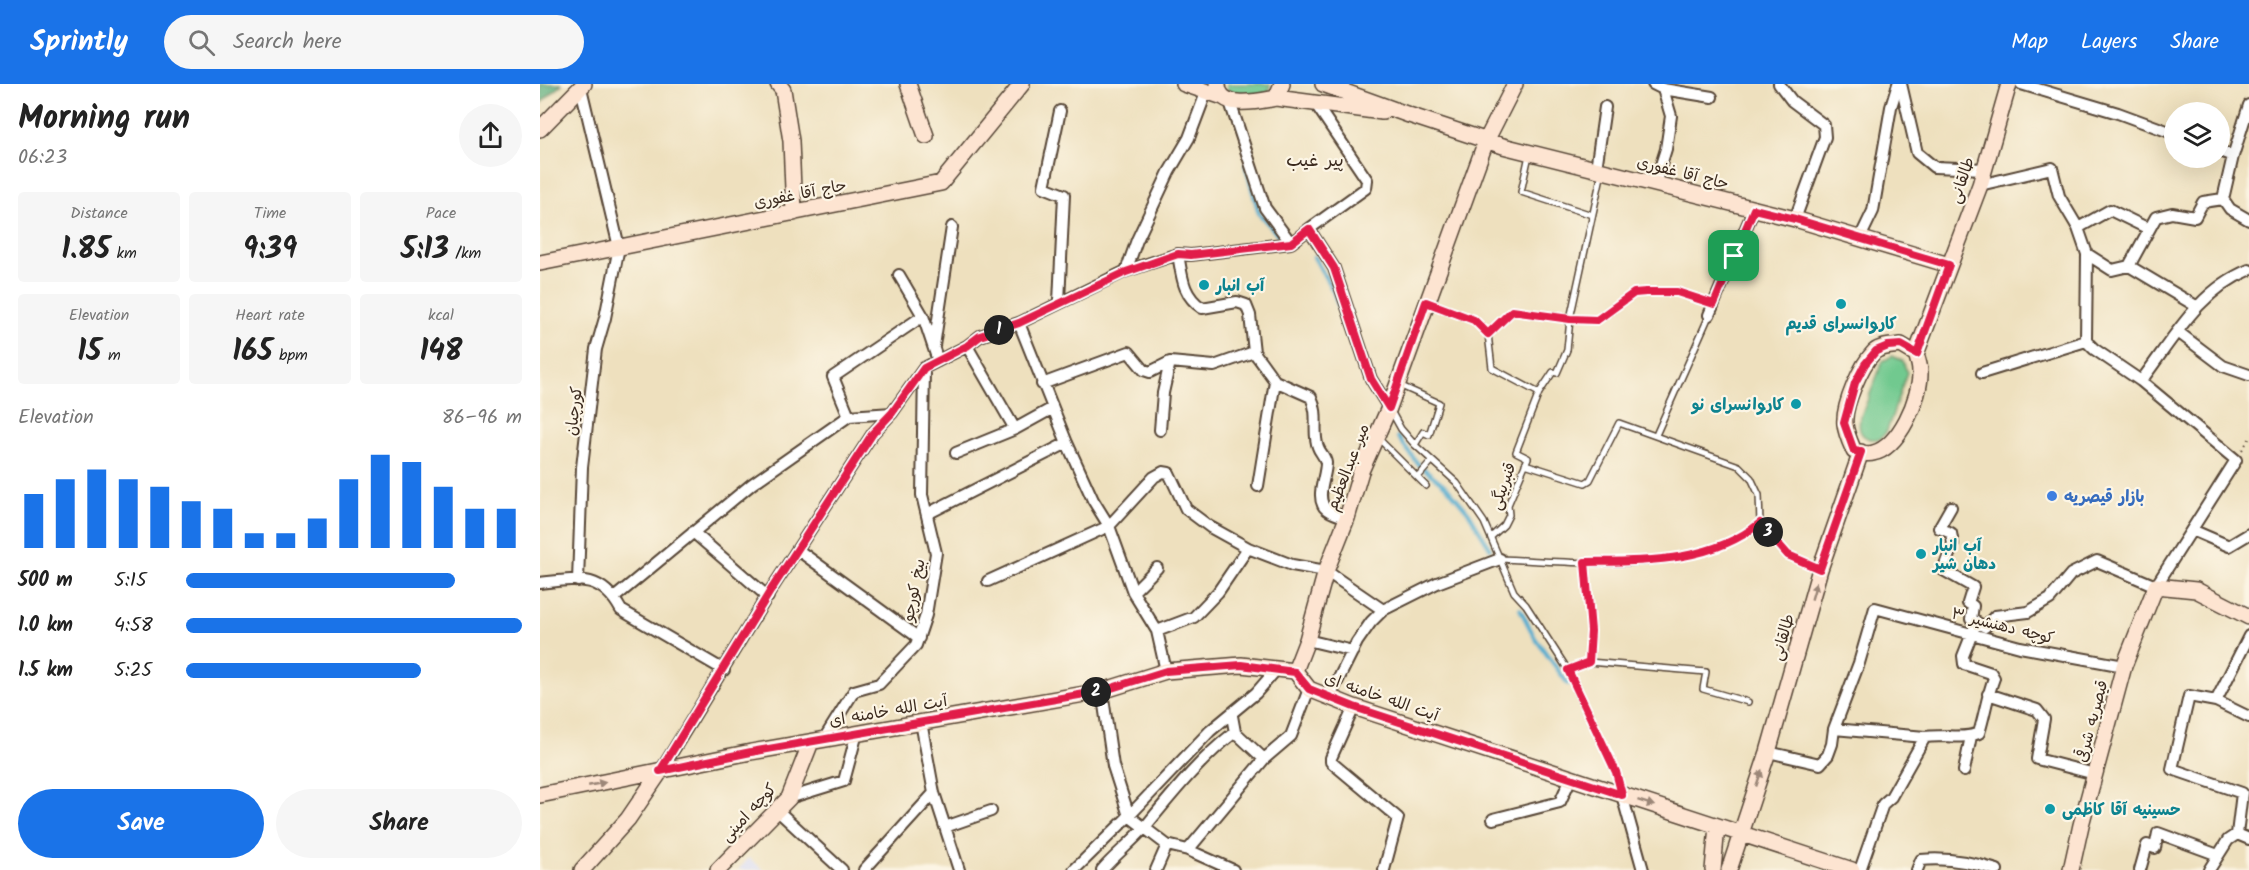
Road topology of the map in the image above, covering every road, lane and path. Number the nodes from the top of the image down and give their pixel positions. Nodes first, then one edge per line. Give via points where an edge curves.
1 (778, 84) edge
2 (908, 84) edge
3 (1022, 84) edge
4 (1184, 84) edge
5 (1323, 84) edge
6 (1515, 84) edge
7 (1779, 84) edge
8 (1900, 84) edge
9 (2009, 84) edge
10 (2021, 84) edge
11 (582, 86) edge
12 (1658, 86) edge
13 (1279, 91) edge
14 (1219, 94) edge
15 (1712, 97) dead end
16 (1315, 102) junction
17 (2249, 105) edge
18 (1605, 107) dead end
19 (1060, 111) dead end
20 (1409, 115) junction
21 (540, 129) edge
22 (2164, 130) edge
23 (926, 136) dead end
24 (1486, 141) junction
25 (1530, 152) junction
26 (2230, 155) edge
27 (2233, 156) junction
28 (1985, 169) junction
29 (1599, 170) junction
30 (1655, 184) junction
31 (1980, 185) junction
32 (2223, 199) junction
33 (1754, 209) junction
34 (794, 213) junction
35 (1592, 215) junction
36 (1795, 219) junction
37 (2249, 220) edge
38 (952, 226) dead end
39 (2078, 228) junction
40 (1309, 229) junction
41 (2149, 229) junction
42 (1860, 238) junction
43 (1291, 243) junction
44 (619, 247) junction
45 (1178, 254) junction
46 (2087, 254) junction
47 (540, 263) edge
48 (1949, 265) junction
49 (2129, 266) junction
50 (2249, 270) edge
51 (1126, 272) junction
52 (899, 275) dead end
53 (1059, 302) junction
54 (1426, 302) junction
55 (1714, 304) junction
56 (2196, 306) junction
57 (1709, 315) joint
58 (923, 316) junction
59 (1570, 319) junction
60 (1019, 323) junction
61 (2178, 332) junction
62 (1488, 334) junction
63 (2086, 341) junction
64 (967, 346) junction
65 (934, 349) junction
66 (1254, 352) junction
67 (1917, 354) junction
68 (938, 361) junction
69 (1170, 362) junction
70 (924, 368) junction
71 (1982, 373) dead end
72 (2249, 375) edge
73 (1275, 381) junction
74 (2141, 381) junction
75 (1042, 384) junction
76 (1397, 384) junction
77 (1539, 393) junction
78 (1053, 408) junction
79 (1389, 408) junction
80 (892, 413) junction
81 (849, 416) junction
82 (1014, 429) junction
83 (1160, 430) dead end
84 (1656, 435) junction
85 (1377, 436) junction
86 (1067, 443) junction
87 (1415, 445) junction
88 (1861, 452) junction
89 (956, 453) dead end
90 (1431, 462) junction
91 (1525, 464) junction
92 (1418, 477) junction
93 (1258, 486) dead end
94 (1425, 486) dead end
95 (1951, 507) dead end
96 (927, 514) junction
97 (1347, 518) junction
98 (1760, 523) junction
99 (1109, 526) junction
100 (2192, 530) junction
101 (693, 532) junction
102 (2249, 534) edge
103 (1491, 537) junction
104 (1248, 548) junction
105 (798, 550) junction
106 (1500, 559) junction
107 (1585, 562) junction
108 (1157, 568) dead end
109 (1820, 569) junction
110 (1326, 571) junction
111 (578, 580) junction
112 (988, 581) dead end
113 (540, 583) edge
114 (2156, 586) junction
115 (1134, 592) junction
116 (768, 597) junction
117 (614, 598) junction
118 (1383, 610) junction
119 (2249, 617) edge
120 (1977, 622) junction
121 (1157, 632) junction
122 (1972, 633) junction
123 (2249, 636) edge
124 (919, 638) junction
125 (1307, 640) junction
126 (1353, 651) junction
127 (1589, 662) junction
128 (2124, 666) junction
129 (724, 670) junction
130 (1276, 670) junction
131 (1568, 670) junction
132 (1166, 671) junction
133 (1295, 672) junction
134 (1309, 689) junction
135 (1102, 691) junction
136 (1988, 694) junction
137 (1330, 696) junction
138 (2216, 700) junction
139 (1748, 702) dead end
140 (1354, 707) junction
141 (1232, 716) junction
142 (2249, 717) edge
143 (921, 722) junction
144 (1833, 729) junction
145 (1235, 732) junction
146 (857, 734) junction
147 (1971, 736) junction
148 (1925, 738) junction
149 (818, 741) junction
150 (1768, 752) junction
151 (1264, 759) junction
152 (660, 771) junction
153 (1964, 771) dead end
154 (2095, 774) junction
155 (1571, 778) junction
156 (934, 793) junction
157 (540, 795) edge
158 (1622, 795) junction
159 (789, 798) junction
160 (777, 810) junction
161 (992, 810) dead end
162 (1129, 816) junction
163 (1493, 819) dead end
164 (1717, 826) junction
165 (945, 827) junction
166 (1144, 828) junction
167 (1740, 834) junction
168 (2237, 834) junction
169 (2249, 839) edge
170 (1167, 845) junction
171 (1188, 850) junction
172 (2218, 855) junction
173 (2074, 869) edge
174 (582, 870) edge
175 (718, 870) edge
176 (842, 870) edge
177 (864, 870) edge
178 (959, 870) edge
179 (1074, 870) edge
180 (1102, 870) edge
181 (1156, 870) edge
182 (1233, 870) edge
183 (1383, 870) edge
184 (1643, 870) edge
185 (1713, 870) edge
186 (1729, 870) edge
187 (1852, 870) edge
188 (1860, 870) edge
189 (1917, 870) edge
190 (1997, 870) edge
191 (2140, 870) edge
192 (2209, 870) edge

1 - 34 main road via 783,90 790,141
2 - 23 main road
3 - 34 main road, حاج آقا غفوری via 941,183
4 - 14 main road, حاج آقا غفوری
5 - 20 main road, حاج آقا غفوری
6 - 24 main road, میر عبدالعظیم
7 - 36 street via 1792,101 1824,125 1825,137
8 - 28 street via 1917,153 1934,167
8 - 42 street via 1891,107 1873,211
9 - 28 main road, طالقانی
10 - 22 street
11 - 21 main road
11 - 44 street
12 - 15 street
12 - 30 street via 1671,116
13 - 14 main road, حاج آقا غفوری via 1259,101
13 - 16 main road, حاج آقا غفوری
14 - 43 street via 1265,208
14 - 51 street via 1169,172
16 - 20 main road, حاج آقا غفوری
16 - 40 street via 1368,180 1366,188
17 - 27 street
18 - 29 street
19 - 53 street via 1044,187 1064,195
20 - 24 main road, حاج آقا غفوری
24 - 25 main road, حاج آقا غفوری
24 - 54 main road, میر عبدالعظیم
25 - 29 main road, حاج آقا غفوری
25 - 35 lane via 1521,192
26 - 27 street
27 - 32 street
28 - 31 main road, طالقانی
29 - 30 main road, حاج آقا غفوری
29 - 35 lane
30 - 33 main road, حاج آقا غفوری
31 - 39 street via 2052,168 2060,196
31 - 48 main road, طالقانی
32 - 37 street via 2230,209
32 - 41 street via 2203,202 2194,217 2172,213 2156,217
33 - 36 main road, حاج آقا غفوری
33 - 55 street
34 - 44 main road, حاج آقا غفوری
35 - 59 lane
36 - 42 main road, حاج آقا غفوری
38 - 65 street
39 - 41 street via 2109,210
39 - 46 street
40 - 43 street
40 - 79 street via 1334,268 1371,379
41 - 49 street
42 - 48 main road, حاج آقا غفوری
43 - 45 street
44 - 47 main road, حاج آقا غفوری
44 - 111 street, کورچیان via 594,361 582,467
45 - 51 street
45 - 66 street via 1184,289 1192,302 1202,308 1237,302 1246,305
46 - 49 street via 2112,270
46 - 63 street
48 - 67 main road, طالقانی
49 - 56 street
50 - 56 street via 2219,285
51 - 53 street
52 - 58 street
53 - 60 street
54 - 62 lane via 1474,320
54 - 76 main road, میر عبدالعظیم
55 - 57 street
55 - 59 lane via 1677,292 1634,293 1597,320
56 - 61 street
57 - 84 lane
58 - 65 street
58 - 81 street via 833,377
59 - 62 lane via 1512,311
59 - 77 lane via 1567,350 1557,373 1553,372
60 - 64 street via 980,336
60 - 75 street
61 - 72 street via 2223,366
61 - 74 street
62 - 77 lane via 1492,368
63 - 71 street
63 - 74 street
64 - 68 street
64 - 82 street
65 - 68 street
66 - 69 street via 1214,366
66 - 73 street
67 - 88 main road via 1918,387 1899,433 1873,453
67 - 88 main road via 1901,345 1888,346 1876,351 1865,364 1855,383 1844,423 1854,451
68 - 70 street
69 - 75 street via 1150,372 1129,352
69 - 83 street
70 - 80 street
70 - 96 street, بیخ کورچو via 921,461
73 - 93 street
73 - 97 street via 1311,397 1316,406 1317,446 1326,465 1322,504
74 - 100 street via 2235,460
75 - 78 street
76 - 79 main road, میر عبدالعظیم
76 - 87 lane via 1439,403 1429,435 1423,432
77 - 91 lane, قنبربیگی via 1516,452 1528,458
78 - 82 street
78 - 86 street
79 - 85 main road, میر عبدالعظیم
79 - 87 lane
80 - 81 street
80 - 105 street via 873,433
81 - 101 street via 752,484
82 - 89 street
84 - 91 lane via 1619,423 1585,483
84 - 98 lane via 1739,466 1751,477 1759,495
85 - 92 lane
85 - 97 main road, میر عبدالعظیم via 1361,471
86 - 96 street
86 - 99 street
87 - 90 lane
88 - 109 main road, طالقانی
90 - 92 lane
90 - 103 lane via 1457,483
91 - 103 lane, قنبربیگی via 1508,505 1509,515
92 - 94 lane
95 - 120 street via 1939,528 1951,534 1953,544 1943,570 1973,587 1968,603 1972,606 1971,619
96 - 124 street, بیخ کورچو via 936,554
97 - 110 main road, میر عبدالعظیم
98 - 107 lane via 1728,544 1679,557
98 - 109 lane via 1788,555
99 - 104 street via 1163,472 1169,473 1186,509
99 - 112 street
99 - 115 street
100 - 102 street via 2229,546
100 - 114 street
101 - 116 street
101 - 117 street
103 - 106 lane
104 - 110 street via 1292,565
104 - 121 street via 1218,592 1194,617
105 - 116 street
105 - 124 street
106 - 107 lane
106 - 118 street via 1437,583
106 - 131 lane via 1514,592
107 - 127 lane via 1591,631
108 - 115 street
150 -> 109 main road, طالقانی
110 - 118 street
110 - 125 main road, میر عبدالعظیم
111 - 113 street
111 - 117 street via 591,581
114 - 119 main road via 2196,590
114 - 120 street via 2097,561 2071,574 2050,599 2028,612 1995,616 1985,627
114 - 128 main road, قیصریه شرقی
115 - 121 street
116 - 129 street
117 - 129 street via 621,610
118 - 126 street
120 - 122 street
121 - 132 street
122 - 128 street, کوچه دهنشیر ۳ via 2020,647
122 - 136 street via 1964,664 1991,673 1994,678
122 - 144 street, کوچه دهنشیر ۳ via 1875,608
123 - 138 street
124 - 149 street, بیخ کورچو via 879,684 854,691
125 - 126 street
125 - 133 main road, میر عبدالعظیم
126 - 137 street
127 - 131 lane
127 - 139 lane via 1706,672 1703,689
128 - 154 main road, قیصریه شرقی
129 - 152 street
130 - 132 main road, آیت الله خامنه ای via 1241,665
130 - 133 main road, آیت الله خامنه ای
130 - 141 street
131 - 158 lane via 1616,772
132 - 135 main road, آیت الله خامنه ای
133 - 134 main road, آیت الله خامنه ای
134 - 137 main road, آیت الله خامنه ای
134 - 151 street via 1291,736
135 - 143 main road, آیت الله خامنه ای
135 - 162 street via 1113,766
136 - 147 street via 1979,733
136 - 154 street via 2041,713 2044,718 2037,759
137 - 140 main road, آیت الله خامنه ای
138 - 142 street
138 - 168 street via 2189,696 2172,769 2242,794
140 - 155 main road, آیت الله خامنه ای
140 - 183 street via 1330,758 1398,818
141 - 145 street
141 - 162 street via 1210,731
143 - 146 main road, آیت الله خامنه ای
143 - 156 street
144 - 148 street
144 - 150 street via 1828,755 1820,764
145 - 151 street
145 - 166 street via 1213,749
146 - 149 main road, آیت الله خامنه ای
146 - 159 street via 844,781
147 - 148 street
147 - 153 street
148 - 188 street via 1883,804
149 - 152 main road, آیت الله خامنه ای
149 - 159 main road, کوچه امینی
167 -> 150 main road, طالقانی
151 - 171 street
157 -> 152 main road, آیت الله خامنه ای
152 - 174 main road via 628,819
154 - 173 main road, قیصریه شرقی
155 - 158 main road, آیت الله خامنه ای
155 - 163 street via 1560,802
156 - 165 street
156 - 177 street
158 -> 164 main road, آیت الله خامنه ای
158 - 184 street
159 - 160 main road, کوچه امینی
160 - 175 main road, کوچه امینی
160 - 176 street
161 - 165 street
162 - 166 street
162 - 179 street
164 - 167 main road, آیت الله خامنه ای
164 - 185 main road
165 - 178 street
166 - 170 street
166 - 180 street
167 - 186 main road, طالقانی
167 - 187 main road, آیت الله خامنه ای
168 - 169 street
168 - 172 street
170 - 171 street
170 - 181 street
171 - 182 street
172 - 191 street via 2158,832 2155,848 2147,845
172 - 192 street
189 - 190 street via 1922,860 1935,859

